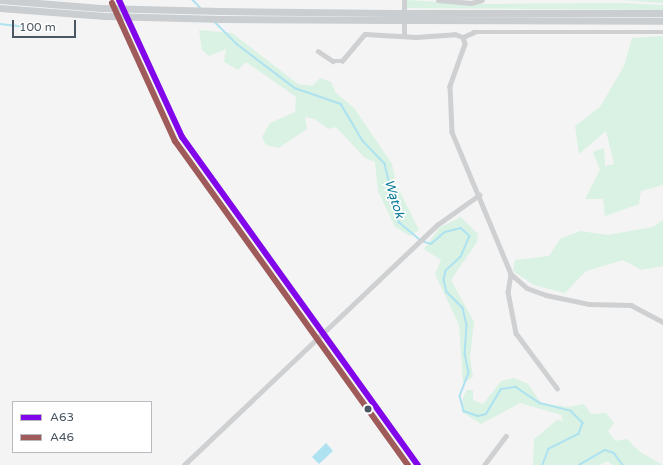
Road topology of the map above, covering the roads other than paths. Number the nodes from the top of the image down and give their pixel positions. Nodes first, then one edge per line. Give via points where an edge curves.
1 (0, 0) edge
2 (118, 0) edge
3 (404, 0) edge
4 (438, 0) edge
5 (480, 1) edge
6 (0, 8) edge
7 (663, 13) edge
8 (663, 21) edge
9 (663, 32) edge
10 (404, 36) junction
11 (463, 38) junction
12 (318, 51) dead end
13 (479, 195) junction
14 (511, 274) junction
15 (663, 322) edge
16 (322, 333) junction
17 (557, 388) dead end
18 (506, 436) dead end
19 (184, 465) edge
20 (418, 465) edge
21 (484, 465) edge

1 - 7 main road, bridge via 101,8 220,11
2 - 16 street via 182,137
3 - 10 street
4 - 5 street
6 - 8 main road, bridge via 105,16 223,19
9 - 11 street via 474,32
10 - 11 street via 455,34
10 - 12 street via 365,34 342,61 333,61
11 - 13 street via 465,44 450,86 452,132
13 - 14 street
13 - 16 street via 425,237
14 - 15 street via 527,288 546,295 589,304 631,305
14 - 17 street via 508,292 516,333
16 - 19 street
16 - 20 street
18 - 21 street

